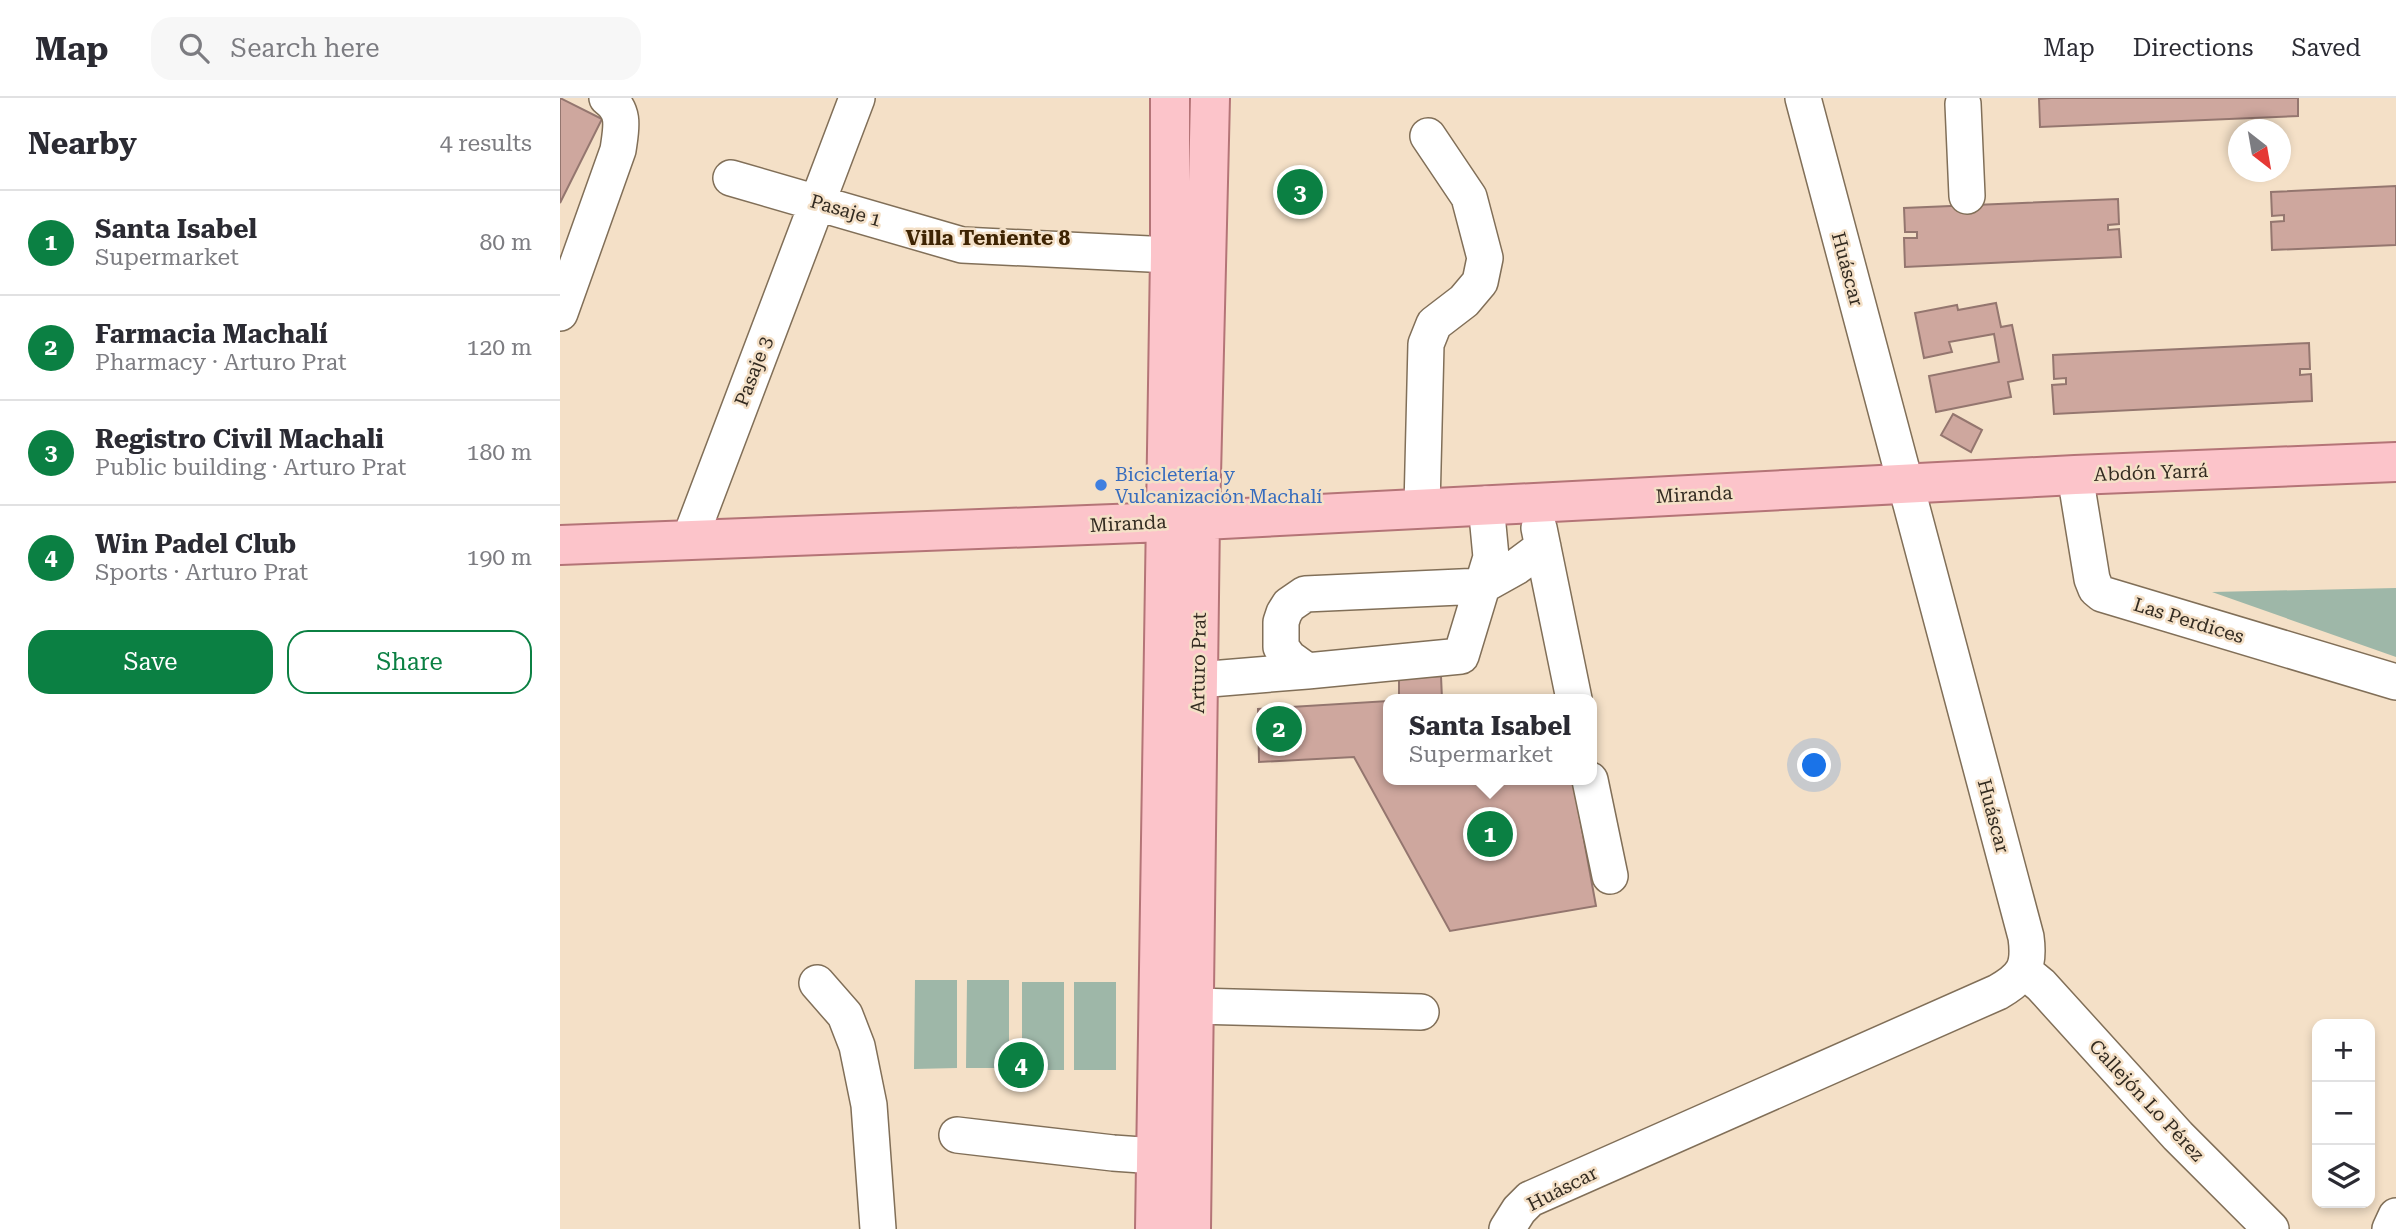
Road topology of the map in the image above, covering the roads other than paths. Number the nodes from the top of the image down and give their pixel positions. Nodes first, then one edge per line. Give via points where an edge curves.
1 (607, 98) edge
2 (856, 98) edge
3 (1170, 98) edge
4 (1210, 98) edge
5 (1803, 98) edge
6 (1963, 104) dead end
7 (1428, 136) dead end
8 (731, 178) dead end
9 (1967, 195) dead end
10 (818, 202) junction
11 (1170, 255) junction
12 (560, 313) edge
13 (2396, 461) edge
14 (2075, 475) junction
15 (1906, 484) junction
16 (1534, 502) junction
17 (1486, 504) junction
18 (1422, 507) junction
19 (1183, 520) junction
20 (689, 541) junction
21 (560, 545) edge
22 (1543, 547) junction
23 (1482, 586) junction
24 (1307, 671) junction
25 (1198, 680) junction
26 (2396, 682) edge
27 (1573, 694) edge
28 (1591, 785) edge
29 (1610, 876) dead end
30 (2024, 971) junction
31 (817, 983) dead end
32 (1194, 1006) junction
33 (1421, 1012) dead end
34 (957, 1135) dead end
35 (1156, 1156) junction
36 (2396, 1216) edge
37 (878, 1229) edge
38 (1155, 1229) edge
39 (1191, 1229) edge
40 (1507, 1229) edge
41 (2271, 1229) edge
42 (2390, 1229) edge

1 - 12 street via 622,121 618,150
2 - 10 street, Pasaje 3
3 - 11 main road, Arturo Prat
4 - 19 main road, Arturo Prat
5 - 15 street, Huáscar
6 - 9 street
7 - 18 street via 1469,197 1485,258 1480,282 1434,324 1426,344
8 - 10 street, Pasaje 1
10 - 11 street, Pasaje 1 via 962,244
10 - 20 street, Pasaje 3
11 - 19 main road, Arturo Prat
13 - 14 main road, Abdón Yarrá
14 - 15 main road, Abdón Yarrá
14 - 26 street, Las Perdices via 2092,579 2102,594
15 - 16 main road, Miranda
15 - 30 street, Huáscar via 2026,937 2028,963
16 - 17 main road, Miranda
16 - 22 street
17 - 18 main road, Miranda
17 - 23 street via 1491,557
18 - 19 main road, Miranda
19 - 20 main road, Miranda
19 - 25 main road, Arturo Prat
19 - 35 main road, Arturo Prat
20 - 21 main road, Miranda
22 - 23 street
22 - 27 street
23 - 24 street via 1461,656
23 - 24 street via 1305,594 1284,613 1281,647
24 - 25 street
25 - 32 main road, Arturo Prat
28 - 29 street
30 - 40 street, Huáscar via 1998,992 1530,1199
30 - 41 street, Callejón Lo Pérez
31 - 37 street via 845,1015 857,1046 869,1105
32 - 33 street
32 - 39 main road, Arturo Prat
34 - 35 street
35 - 38 main road, Arturo Prat
36 - 42 street

